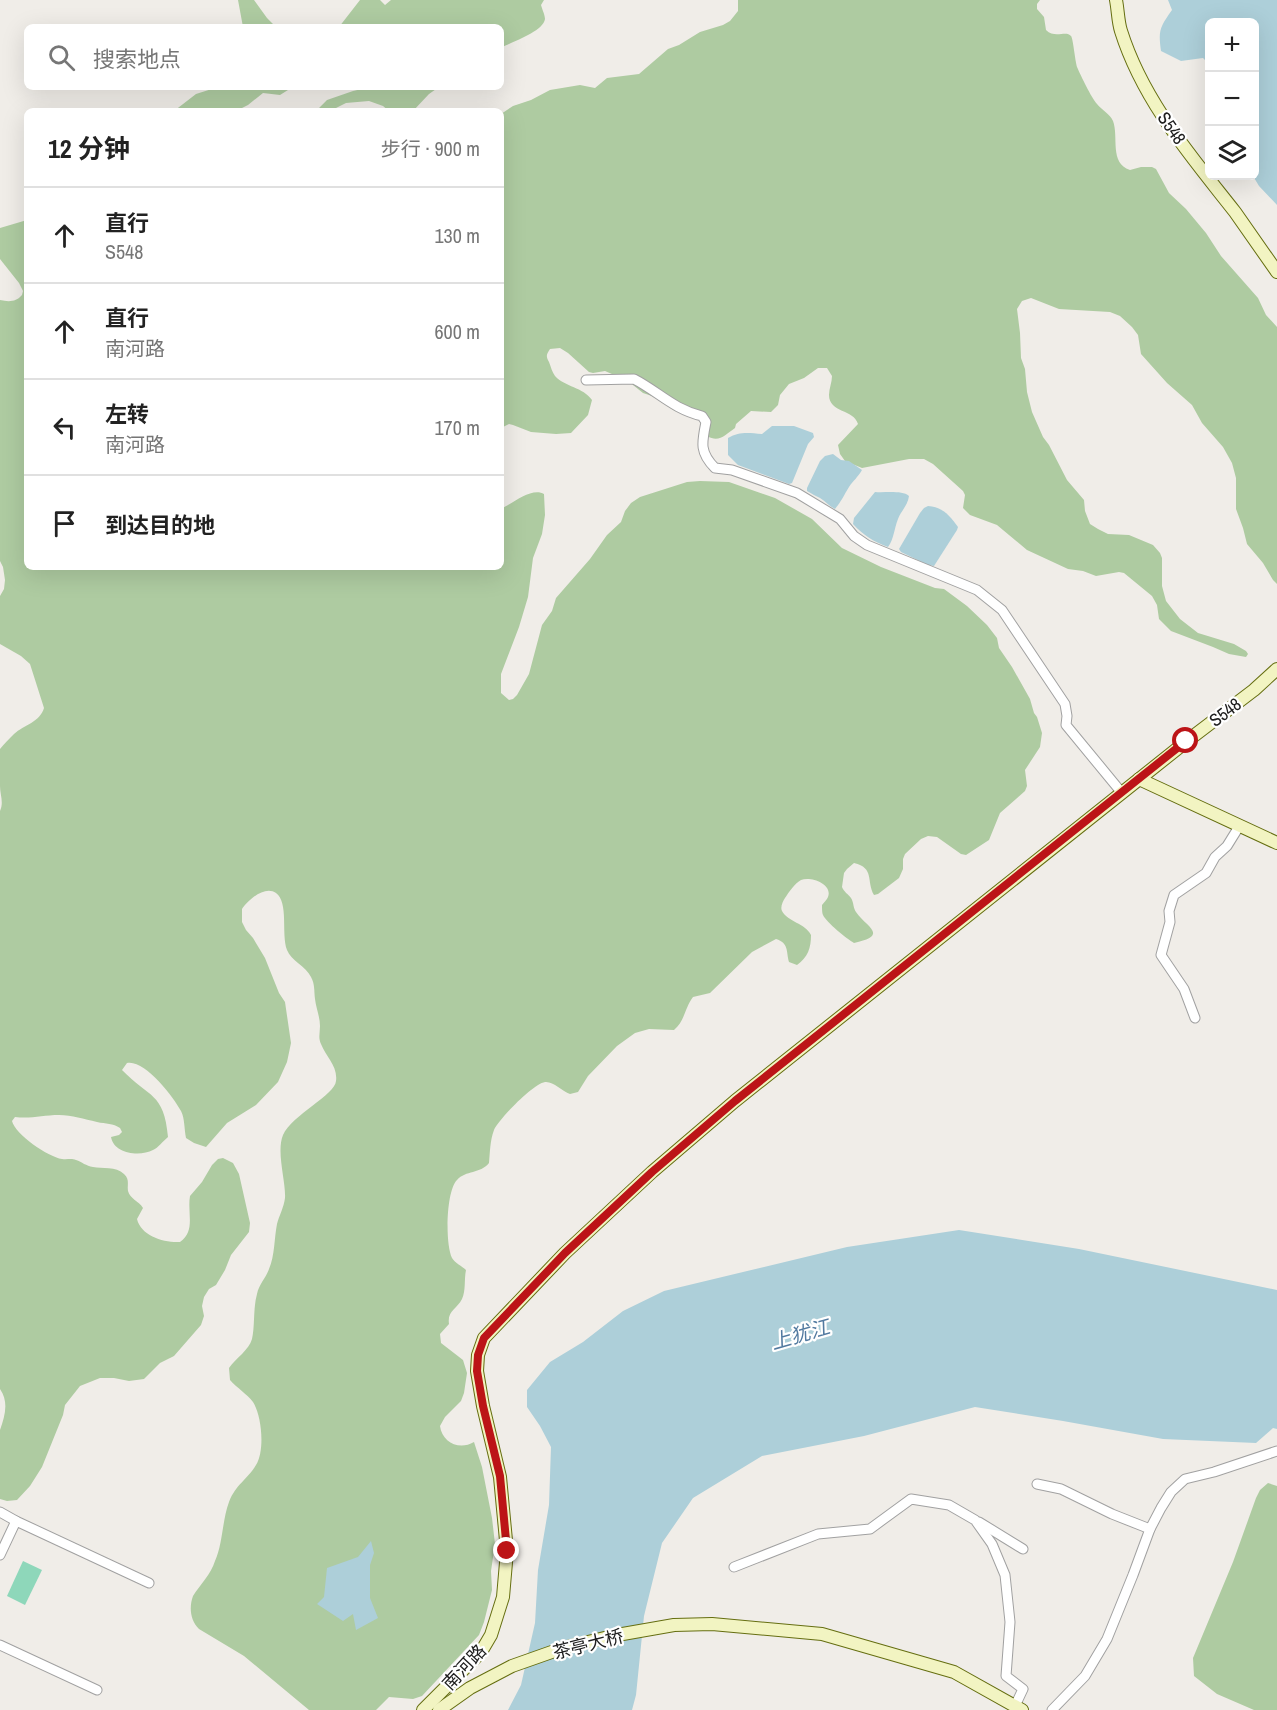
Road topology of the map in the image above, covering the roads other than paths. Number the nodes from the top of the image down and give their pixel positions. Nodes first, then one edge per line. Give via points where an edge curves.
1 (1116, 0) edge
2 (1277, 272) edge
3 (586, 380) dead end
4 (1277, 669) edge
5 (1139, 779) junction
6 (1122, 793) junction
7 (1240, 825) junction
8 (1277, 843) edge
9 (1058, 844) joint
10 (1195, 1018) dead end
11 (1277, 1451) edge
12 (1036, 1484) dead end
13 (0, 1512) edge
14 (975, 1520) junction
15 (16, 1521) junction
16 (1150, 1529) junction
17 (1023, 1549) dead end
18 (0, 1555) edge
19 (734, 1567) dead end
20 (149, 1583) dead end
21 (0, 1644) edge
22 (97, 1690) dead end
23 (1018, 1708) edge
24 (423, 1710) edge
25 (439, 1710) edge
26 (1052, 1710) edge

1 - 2 street, S548 via 1121,30 1147,93
3 - 6 street via 634,379 675,407 702,416 706,422 702,446 715,468 732,470 797,493 840,519 867,545 977,590 1002,610 1065,704 1066,725
4 - 5 street, S548
5 - 6 street, S548
5 - 7 street
6 - 9 street, S548
7 - 8 street
7 - 10 street via 1206,873 1174,895 1169,911 1161,955 1184,989
9 - 24 street, 南河路 via 735,1101 652,1172 565,1253 484,1338 477,1371 500,1476 507,1551 503,1597 481,1652
11 - 16 street via 1185,1479 1171,1492
12 - 16 street via 1061,1489
13 - 15 street
14 - 17 street
14 - 19 street via 949,1505 910,1499 870,1529 818,1534
14 - 23 street via 992,1544 1005,1575 1010,1622 1006,1676 1023,1689
15 - 18 street
15 - 20 street
16 - 26 street via 1107,1639 1085,1676
21 - 22 street
23 - 25 street, 茶亭大桥 via 954,1672 822,1634 712,1624 674,1625 563,1648 512,1666

